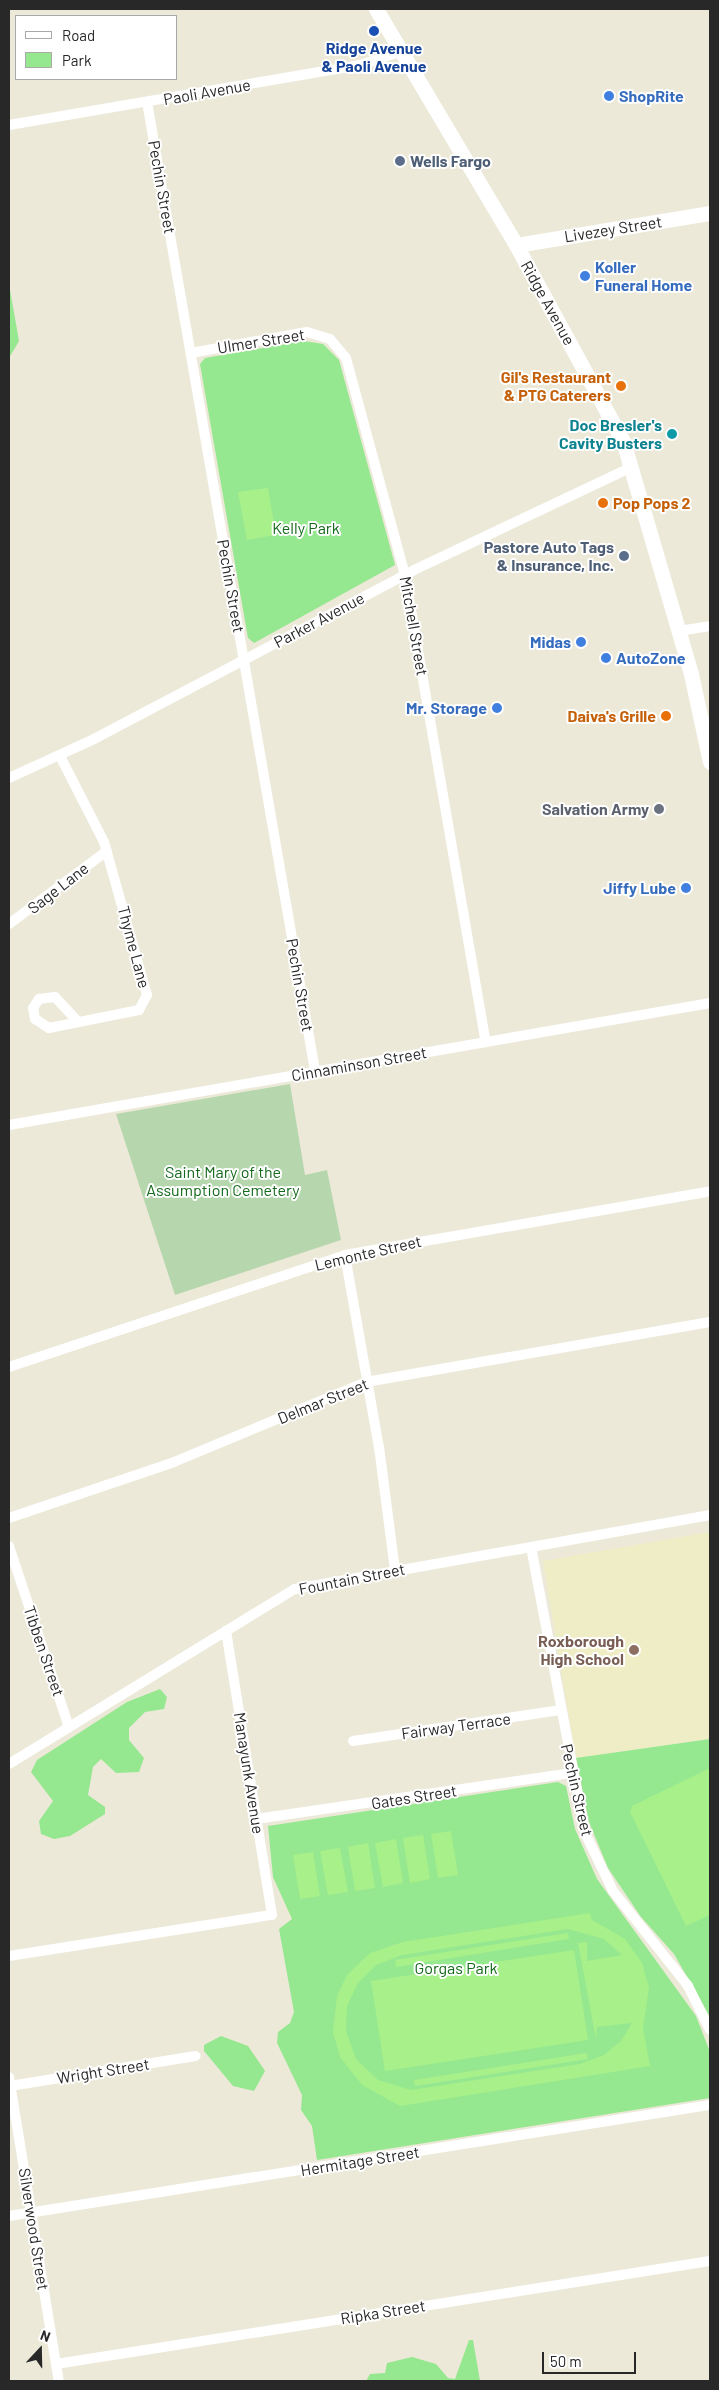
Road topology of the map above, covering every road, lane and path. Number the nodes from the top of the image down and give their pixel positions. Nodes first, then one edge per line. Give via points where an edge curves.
1 (376, 9) edge
2 (403, 51) junction
3 (147, 102) junction
4 (9, 125) edge
5 (710, 213) edge
6 (516, 245) junction
7 (330, 339) joint
8 (191, 353) junction
9 (632, 466) junction
10 (405, 575) junction
11 (710, 626) edge
12 (678, 632) junction
13 (243, 660) junction
14 (60, 756) junction
15 (710, 762) edge
16 (9, 778) edge
17 (107, 850) junction
18 (9, 924) edge
19 (710, 1003) edge
20 (77, 1021) dead end
21 (486, 1042) junction
22 (315, 1071) junction
23 (9, 1125) edge
24 (710, 1191) edge
25 (345, 1255) junction
26 (710, 1322) edge
27 (9, 1367) edge
28 (366, 1382) junction
29 (710, 1515) edge
30 (9, 1518) edge
31 (9, 1546) edge
32 (531, 1547) junction
33 (395, 1571) junction
34 (226, 1631) junction
35 (560, 1710) junction
36 (69, 1727) junction
37 (353, 1741) dead end
38 (9, 1764) edge
39 (571, 1773) junction
40 (256, 1819) junction
41 (9, 1956) edge
42 (710, 2030) edge
43 (196, 2056) dead end
44 (10, 2081) edge
45 (710, 2105) edge
46 (31, 2212) junction
47 (9, 2216) edge
48 (710, 2261) edge
49 (56, 2364) junction
50 (59, 2381) edge

1 - 2 main road, Ridge Avenue
2 - 3 street, Paoli Avenue via 360,66
2 - 6 main road, Ridge Avenue
3 - 4 street, Paoli Avenue
3 - 8 street, Pechin Street
5 - 6 main road, Livezey Street
6 - 9 main road, Ridge Avenue via 618,429
7 - 8 street, Ulmer Street via 300,333
7 - 10 street, Mitchell Street via 349,366
8 - 13 street, Pechin Street
9 - 10 street, Parker Avenue
9 - 12 main road, Ridge Avenue
10 - 13 street, Parker Avenue
10 - 21 street, Mitchell Street
11 - 12 street
12 - 15 main road, Ridge Avenue
13 - 14 street, Parker Avenue
13 - 22 street, Pechin Street
14 - 16 street, Parker Avenue
14 - 17 street, Thyme Lane
17 - 18 street, Sage Lane
17 - 20 street, Thyme Lane via 147,998 139,1010
19 - 21 street, Cinnaminson Street
21 - 22 street, Cinnaminson Street
22 - 23 street, Cinnaminson Street
24 - 25 street, Lemonte Street
25 - 27 street, Lemonte Street
25 - 28 street
26 - 28 street, Delmar Street
28 - 30 street, Delmar Street via 174,1462
28 - 33 street
29 - 32 street, Fountain Street
31 - 36 street, Tibben Street
32 - 33 street, Fountain Street
32 - 35 street, Pechin Street
33 - 34 street, Fountain Street via 296,1589
34 - 36 street, Fountain Street
34 - 40 street, Manayunk Avenue
35 - 37 street, Fairway Terrace
35 - 39 street, Pechin Street
36 - 38 street, Fountain Street
39 - 40 street, Gates Street
39 - 42 street, Pechin Street via 585,1834 605,1878 688,1986
40 - 41 street, Manayunk Avenue via 272,1915
43 - 44 street, Wright Street
44 - 46 street, Silverwood Street
45 - 46 street, Hermitage Street
46 - 47 street, Hermitage Street
46 - 49 street, Silverwood Street
48 - 49 street, Ripka Street
49 - 50 street, Silverwood Street

